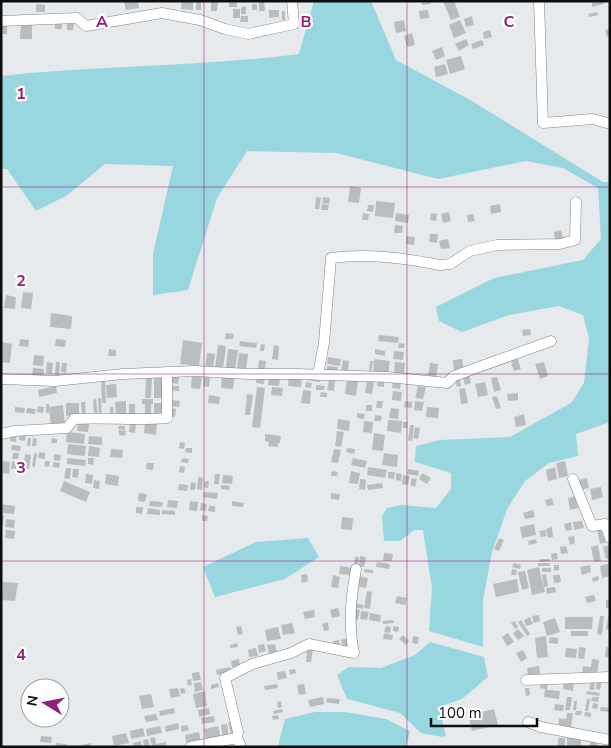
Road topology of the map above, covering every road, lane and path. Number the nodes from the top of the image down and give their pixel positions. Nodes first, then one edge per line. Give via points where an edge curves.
1 (292, 1) edge
2 (539, 1) edge
3 (1, 21) edge
4 (610, 124) edge
5 (576, 202) dead end
6 (551, 341) dead end
7 (167, 372) junction
8 (318, 375) junction
9 (1, 380) edge
10 (1, 434) edge
11 (574, 479) dead end
12 (607, 524) edge
13 (610, 538) edge
14 (356, 569) dead end
15 (610, 678) edge
16 (526, 680) dead end
17 (528, 722) dead end
18 (610, 740) edge
19 (239, 742) edge
20 (190, 747) edge

1 - 3 street via 294,24 248,34 162,13 86,26 77,18
2 - 4 street via 543,123 593,118
5 - 8 street via 575,240 560,244 496,245 440,265 378,255 331,258
6 - 8 street via 454,376 447,383
7 - 8 street
7 - 9 street via 55,381
7 - 10 street via 167,418 74,419 67,428
11 - 12 street via 592,526
12 - 13 street
14 - 19 street via 350,622 354,653 309,644 292,653 252,664 225,678
15 - 16 street
17 - 18 street
19 - 20 street

